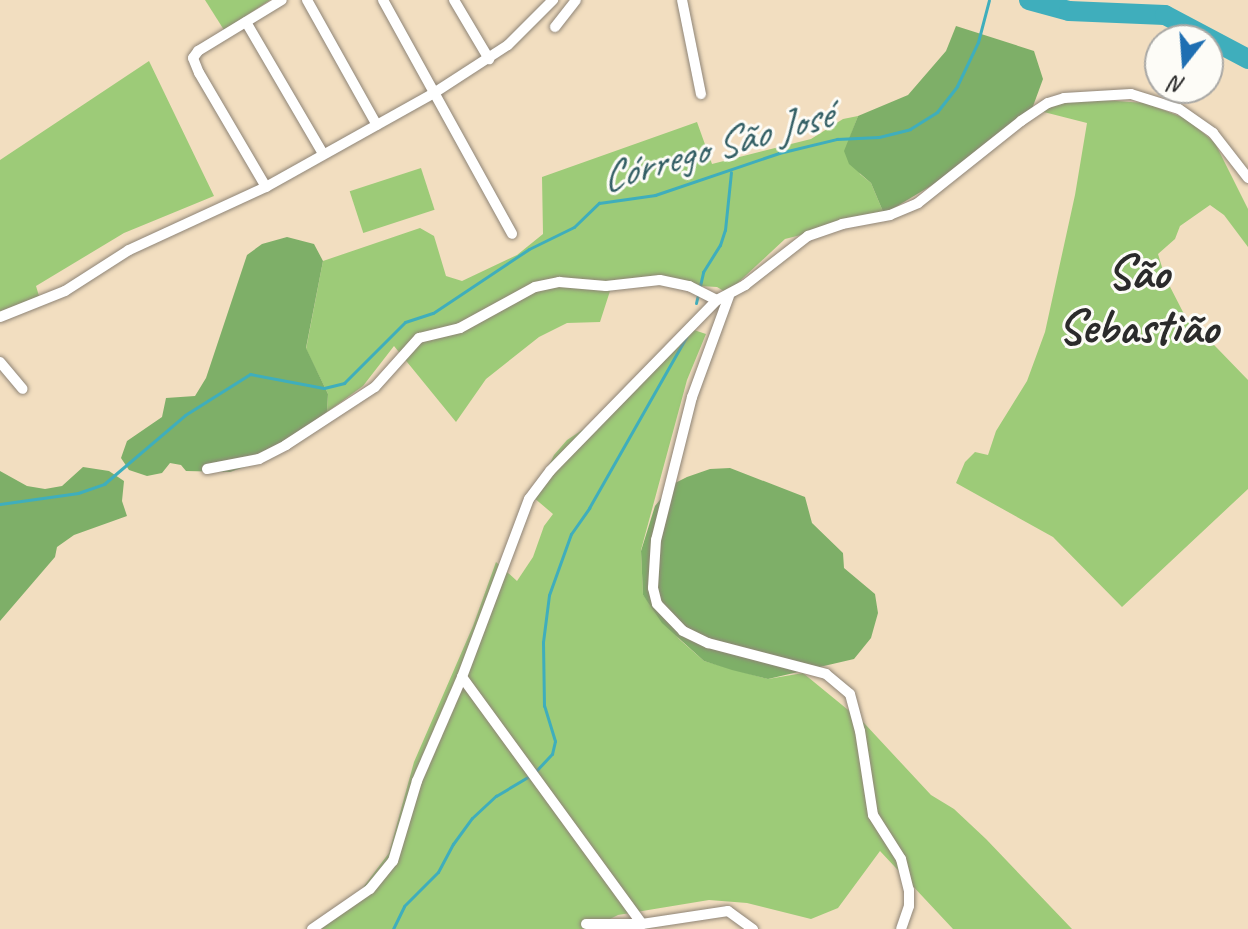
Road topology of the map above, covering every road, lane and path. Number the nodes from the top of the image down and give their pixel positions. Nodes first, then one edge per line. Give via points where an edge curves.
1 (282, 0) edge
2 (307, 0) edge
3 (383, 0) edge
4 (454, 0) edge
5 (553, 0) edge
6 (576, 0) edge
7 (682, 0) edge
8 (246, 22) junction
9 (555, 27) dead end
10 (489, 59) junction
11 (434, 93) junction
12 (701, 94) dead end
13 (377, 125) junction
14 (323, 154) junction
15 (1248, 178) edge
16 (266, 187) junction
17 (512, 234) dead end
18 (729, 296) junction
19 (717, 300) junction
20 (0, 317) edge
21 (0, 362) edge
22 (23, 389) dead end
23 (207, 469) dead end
24 (462, 677) junction
25 (586, 924) dead end
26 (642, 924) junction
27 (312, 929) edge
28 (753, 929) edge
29 (901, 929) edge

1 - 8 street
2 - 13 street
3 - 11 street
4 - 10 street
5 - 10 street
6 - 9 street
7 - 12 street
8 - 14 street
8 - 16 street via 198,51 194,63
10 - 11 street
11 - 13 street
11 - 17 street
13 - 14 street
14 - 16 street
15 - 18 street via 1213,133 1179,109 1131,94 1064,98 1021,121 918,203 808,236
16 - 20 street via 129,250 65,291
18 - 19 street
18 - 29 street via 692,397 656,540 651,567 657,604 683,631 708,643 826,674 850,694 873,815 901,859 909,890
19 - 23 street via 660,280 535,287 460,328 419,338 375,387 286,445 259,459
19 - 24 street via 537,486 519,520
21 - 22 street
24 - 26 street
24 - 27 street via 417,781 393,861 370,889
25 - 26 street
26 - 28 street via 728,911

